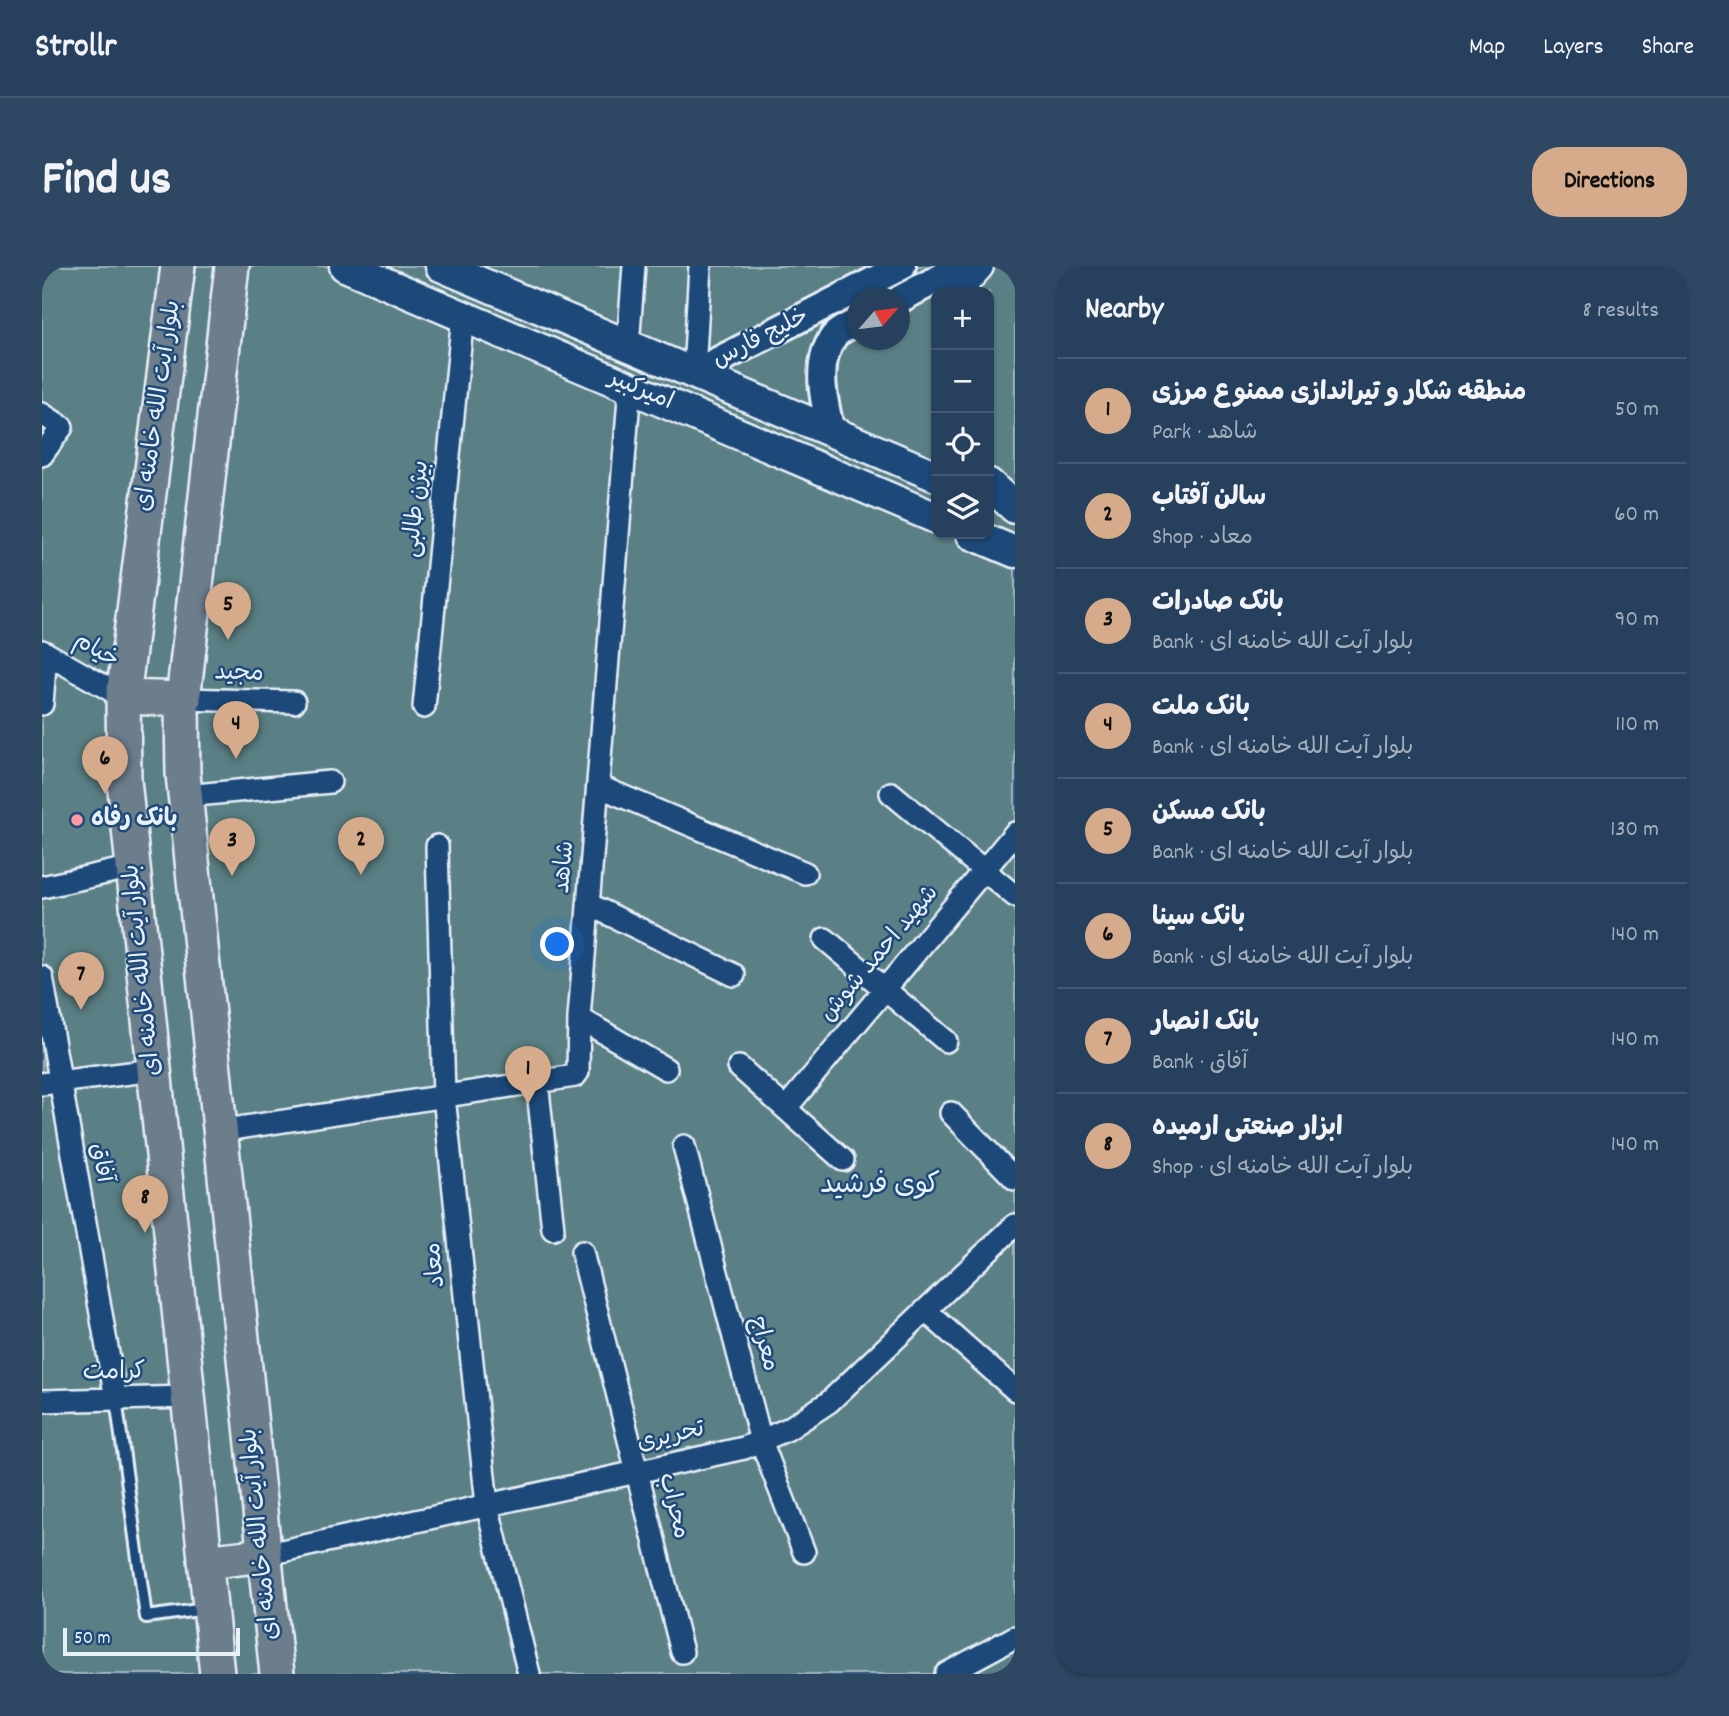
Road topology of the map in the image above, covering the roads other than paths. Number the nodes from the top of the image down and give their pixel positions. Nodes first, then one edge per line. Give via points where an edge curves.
1 (154, 266) edge
2 (178, 266) edge
3 (232, 266) edge
4 (345, 266) edge
5 (442, 266) edge
6 (634, 266) edge
7 (700, 266) edge
8 (902, 266) edge
9 (961, 266) edge
10 (978, 266) edge
11 (963, 287) edge
12 (910, 294) edge
13 (173, 301) junction
14 (463, 315) junction
15 (805, 318) junction
16 (847, 328) edge
17 (628, 346) junction
18 (830, 346) junction
19 (694, 373) junction
20 (630, 386) junction
21 (788, 413) junction
22 (42, 414) edge
23 (831, 432) junction
24 (779, 451) junction
25 (42, 455) edge
26 (931, 474) edge
27 (994, 490) edge
28 (994, 500) edge
29 (1015, 509) edge
30 (931, 516) edge
31 (984, 539) edge
32 (1015, 552) edge
33 (44, 652) edge
34 (123, 697) junction
35 (184, 699) junction
36 (294, 702) dead end
37 (42, 704) edge
38 (424, 708) dead end
39 (331, 782) dead end
40 (598, 786) junction
41 (891, 793) dead end
42 (186, 796) junction
43 (1015, 833) edge
44 (437, 846) dead end
45 (133, 867) junction
46 (984, 870) junction
47 (805, 873) dead end
48 (42, 887) edge
49 (1015, 896) edge
50 (589, 904) junction
51 (825, 939) dead end
52 (734, 975) dead end
53 (42, 977) edge
54 (885, 989) junction
55 (579, 1018) junction
56 (946, 1041) dead end
57 (739, 1067) dead end
58 (666, 1069) dead end
59 (154, 1070) junction
60 (537, 1082) junction
61 (50, 1083) edge
62 (444, 1096) junction
63 (786, 1108) junction
64 (951, 1114) dead end
65 (219, 1131) junction
66 (684, 1146) dead end
67 (843, 1160) dead end
68 (1015, 1178) edge
69 (1015, 1225) edge
70 (553, 1230) dead end
71 (582, 1252) dead end
72 (926, 1311) junction
73 (1015, 1390) edge
74 (187, 1397) junction
75 (116, 1399) junction
76 (42, 1401) edge
77 (761, 1441) junction
78 (637, 1472) junction
79 (487, 1505) junction
80 (804, 1552) dead end
81 (264, 1555) junction
82 (205, 1563) junction
83 (208, 1608) junction
84 (1015, 1637) edge
85 (682, 1652) dead end
86 (217, 1674) edge
87 (277, 1674) edge
88 (529, 1674) edge
89 (946, 1674) edge

1 - 13 main road
2 - 13 main road, بلوار آیت الله خامنه ای
3 - 35 main road, بلوار آیت الله خامنه ای
4 - 14 main road, امیرکبیر
5 - 17 main road, امیرکبیر
6 - 17 street
7 - 19 street
8 - 15 street, خلیج فارس
9 - 12 street
10 - 11 main road
13 - 34 main road, بلوار آیت الله خامنه ای
14 - 20 main road, امیرکبیر
14 - 38 street, بیژن طالبی
15 - 18 street
15 - 19 street, خلیج فارس
16 - 18 street, خلیج فارس via 835,335
17 - 19 main road, امیرکبیر
18 - 23 street, خلیج فارس via 822,391
19 - 21 main road, امیرکبیر
20 - 24 main road, امیرکبیر
20 - 40 street, شاهد
21 - 23 main road, امیرکبیر
21 - 24 main road
22 - 25 street via 62,427
23 - 26 main road, امیرکبیر
24 - 30 main road, امیرکبیر
27 - 29 main road
28 - 29 main road
31 - 32 main road
33 - 34 street, خیام
33 - 37 street
34 - 35 main road
34 - 45 main road, بلوار آیت الله خامنه ای via 124,780
35 - 36 street, مجید
35 - 42 main road, بلوار آیت الله خامنه ای
39 - 42 street
40 - 47 street
40 - 50 street, شاهد
41 - 46 street
42 - 65 main road, بلوار آیت الله خامنه ای
43 - 46 street, شهید احمد شوش
44 - 62 street, معاد
45 - 48 street
45 - 59 main road, بلوار آیت الله خامنه ای
46 - 49 street
46 - 54 street, شهید احمد شوش
50 - 52 street
50 - 55 street, شاهد
51 - 54 street
53 - 61 street, آفاق
54 - 56 street
54 - 63 street, شهید احمد شوش
55 - 58 street
55 - 60 street, شاهد via 578,1072
57 - 63 street
59 - 61 street
59 - 74 main road, بلوار آیت الله خامنه ای
60 - 62 street, شاهد
60 - 70 street
61 - 75 street, آفاق
62 - 65 street, شاهد
62 - 79 street, معاد
63 - 67 street
64 - 68 street
65 - 81 main road, بلوار آیت الله خامنه ای
66 - 77 street, معراج
69 - 72 street, تحریری
71 - 78 street, محراب
72 - 73 street
72 - 77 street, تحریری via 829,1402 789,1429
74 - 75 street, کرامت
74 - 82 main road, بلوار آیت الله خامنه ای
75 - 76 street, کرامت
75 - 83 lane via 146,1617
77 - 78 street, تحریری
77 - 80 street, معراج
78 - 79 street, تحریری
78 - 85 street, محراب
79 - 81 street, تحریری
79 - 88 street, معاد
81 - 82 main road
81 - 87 main road, بلوار آیت الله خامنه ای
82 - 83 main road, بلوار آیت الله خامنه ای
83 - 86 main road, بلوار آیت الله خامنه ای
84 - 89 street

